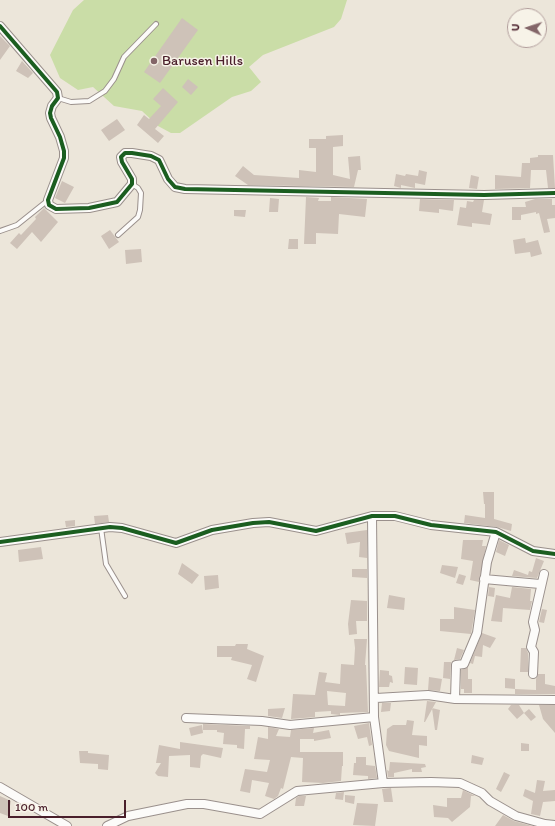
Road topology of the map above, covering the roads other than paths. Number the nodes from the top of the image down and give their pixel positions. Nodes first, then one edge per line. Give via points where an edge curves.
1 (156, 24) dead end
2 (0, 26) edge
3 (58, 98) junction
4 (132, 184) junction
5 (555, 193) edge
6 (48, 200) junction
7 (0, 231) edge
8 (118, 235) dead end
9 (372, 516) junction
10 (101, 527) junction
11 (496, 532) junction
12 (0, 542) edge
13 (555, 554) edge
14 (544, 574) dead end
15 (484, 579) junction
16 (540, 584) junction
17 (125, 596) dead end
18 (532, 674) dead end
19 (376, 698) junction
20 (455, 699) junction
21 (555, 700) edge
22 (374, 717) junction
23 (186, 718) dead end
24 (383, 783) junction
25 (0, 787) edge
26 (555, 825) edge
27 (67, 826) edge
28 (108, 826) edge

1 - 3 lane via 124,57 114,79 105,91 89,101 71,102
2 - 3 street via 41,72 57,92
3 - 6 street via 50,113 60,137 64,158
4 - 5 street via 132,179 122,162 121,157 125,153 152,156 159,160 175,187 185,189 484,196
4 - 6 street via 117,202 112,204 70,210 52,208
4 - 8 lane via 141,192 140,210 138,217
6 - 7 lane via 17,225
9 - 10 street via 316,530 269,522 253,523 212,530 176,543 122,528
9 - 11 street via 395,516 430,525
9 - 19 street
10 - 12 street
10 - 17 lane via 106,564
11 - 13 street via 533,551
11 - 15 street
14 - 16 street
15 - 16 street
15 - 20 street via 477,633 464,664 456,665
16 - 18 street via 533,622 535,630 531,647 534,652
19 - 20 street via 428,695
19 - 22 street
20 - 21 street
22 - 23 street via 290,725 262,721
22 - 24 street
24 - 26 street via 460,783 482,793 490,801 516,816
24 - 28 street via 297,792 260,814 204,804 186,804 128,816
25 - 27 street

